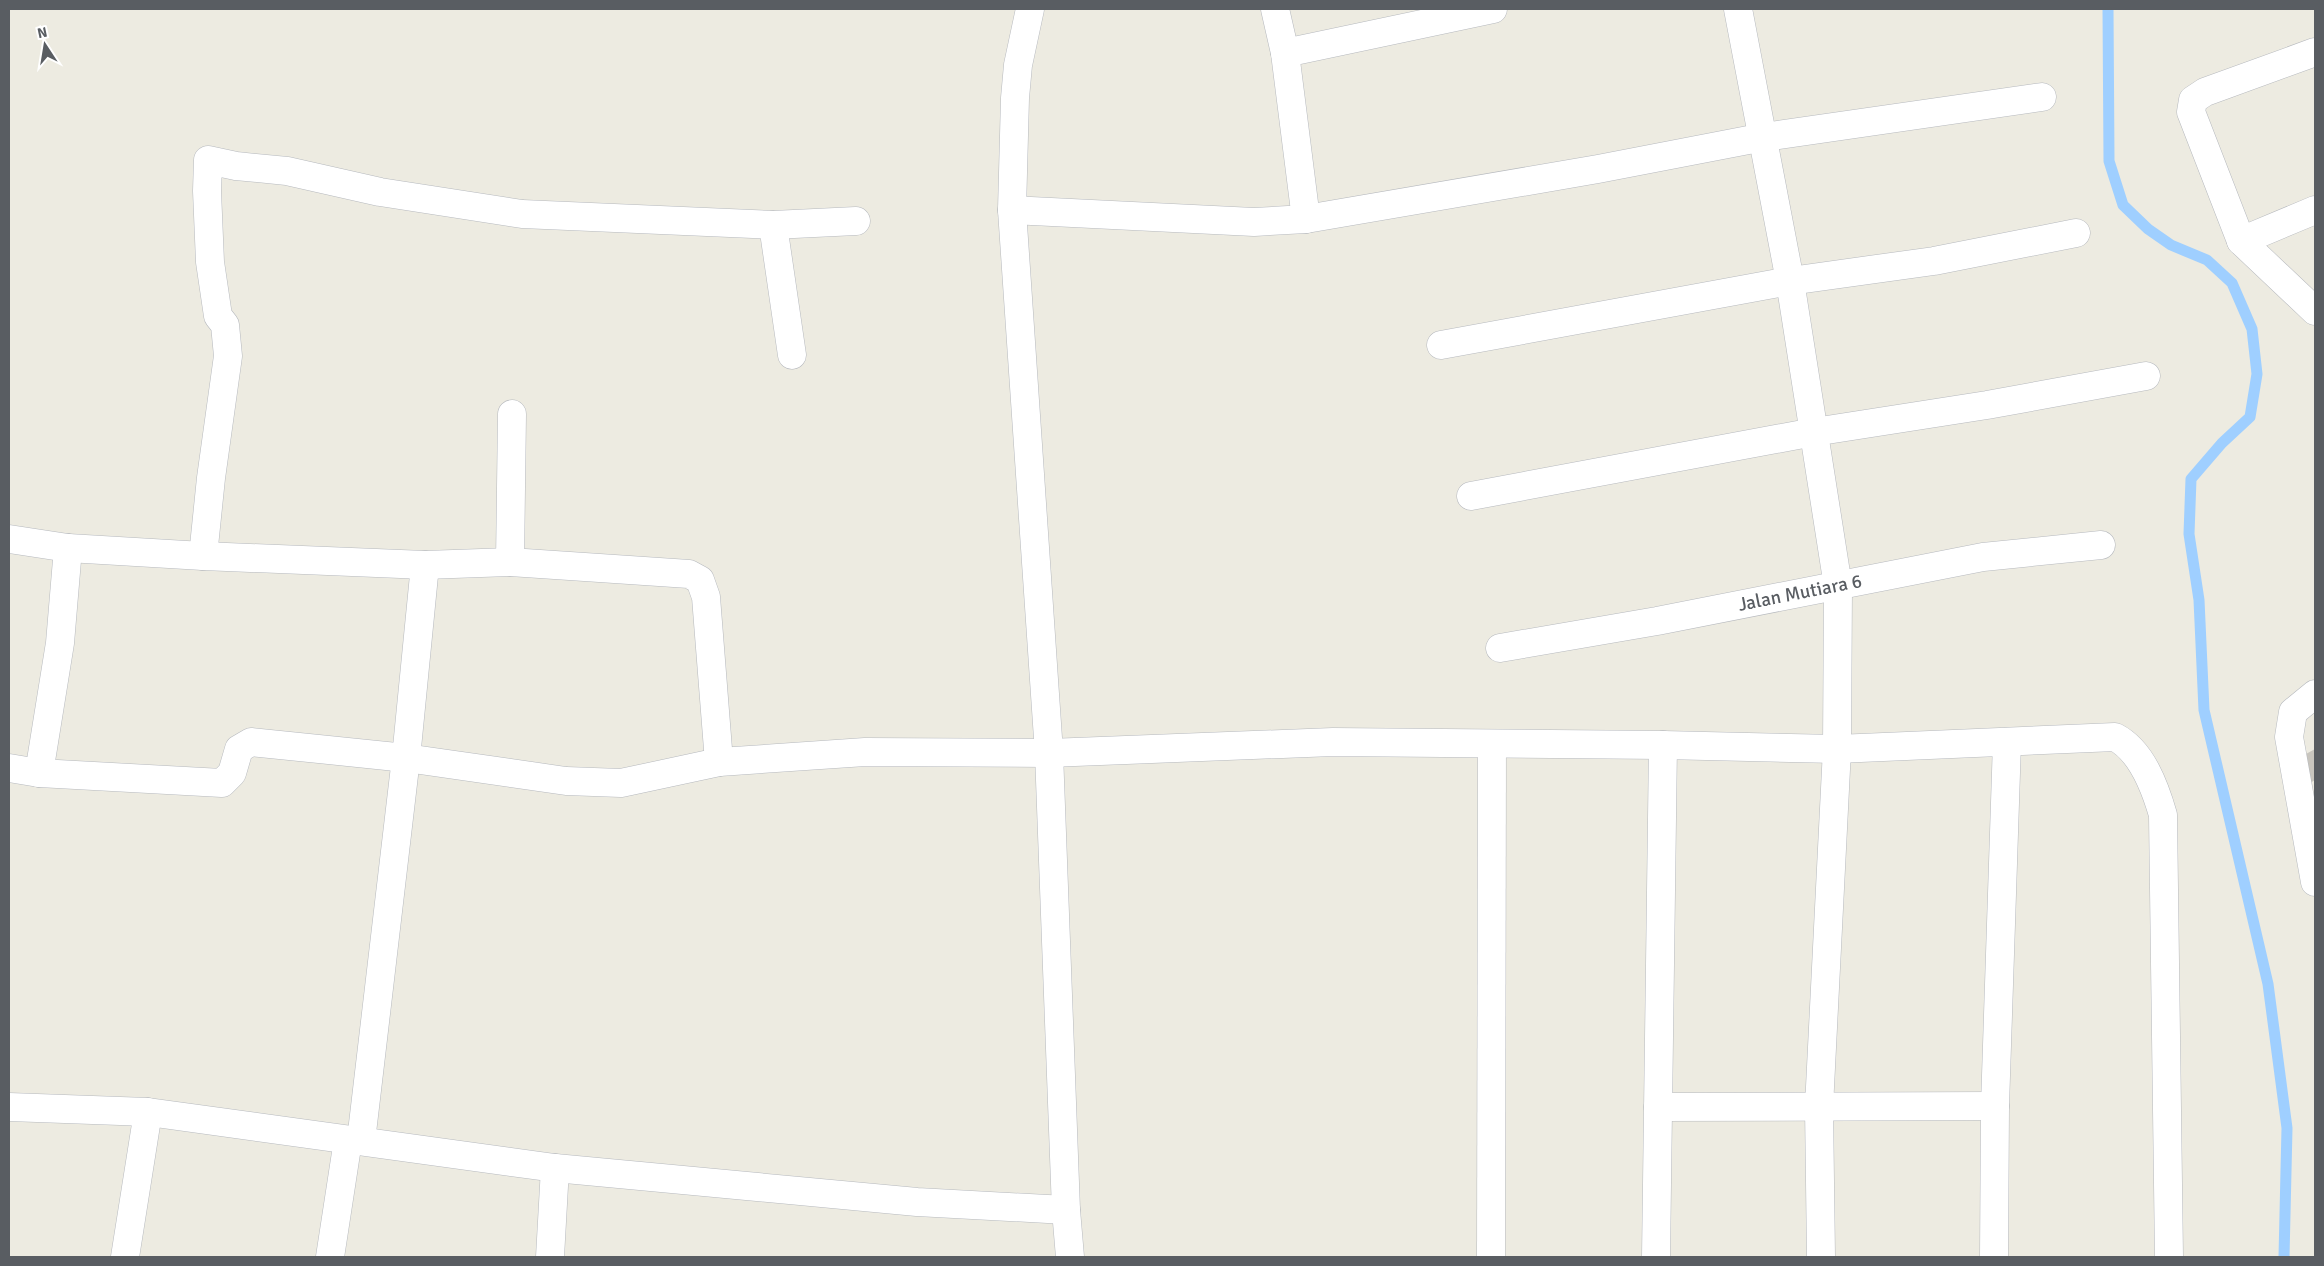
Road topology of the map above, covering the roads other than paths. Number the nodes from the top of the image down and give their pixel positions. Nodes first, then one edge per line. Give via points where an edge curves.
1 (1030, 9) edge
2 (1275, 9) edge
3 (1493, 9) edge
4 (1738, 9) edge
5 (1425, 16) edge
6 (2315, 52) edge
7 (1285, 53) junction
8 (2042, 97) dead end
9 (1764, 137) junction
10 (1012, 210) junction
11 (2315, 210) edge
12 (1306, 219) junction
13 (856, 221) dead end
14 (773, 224) junction
15 (2076, 233) dead end
16 (2241, 241) junction
17 (1790, 281) junction
18 (2315, 311) edge
19 (1441, 345) dead end
20 (792, 355) dead end
21 (2146, 376) dead end
22 (512, 414) dead end
23 (1814, 432) junction
24 (1471, 496) dead end
25 (9, 539) edge
26 (2101, 545) dead end
27 (68, 548) junction
28 (204, 556) junction
29 (510, 562) junction
30 (425, 565) junction
31 (1838, 586) junction
32 (1500, 648) dead end
33 (2315, 694) edge
34 (2007, 742) junction
35 (1492, 745) junction
36 (1663, 745) junction
37 (1836, 749) junction
38 (1049, 753) junction
39 (406, 758) junction
40 (719, 762) junction
41 (9, 768) edge
42 (39, 773) junction
43 (2314, 864) edge
44 (1995, 1106) junction
45 (9, 1107) edge
46 (1658, 1107) junction
47 (1819, 1107) junction
48 (148, 1112) junction
49 (355, 1141) junction
50 (555, 1168) junction
51 (1066, 1210) junction
52 (125, 1257) edge
53 (330, 1257) edge
54 (550, 1257) edge
55 (1070, 1257) edge
56 (1491, 1257) edge
57 (1656, 1257) edge
58 (1821, 1257) edge
59 (1994, 1257) edge
60 (2169, 1257) edge

1 - 10 street via 1014,98
2 - 7 street
3 - 5 street
4 - 9 street
5 - 7 street
6 - 16 street via 2204,92 2193,100 2191,112
7 - 12 street
8 - 9 street
9 - 12 street
9 - 17 street
10 - 12 street via 1254,222
10 - 38 street
11 - 16 street
13 - 14 street
14 - 20 street
14 - 28 street via 522,214 380,192 287,171 208,160 210,262 218,316 225,325 228,356
15 - 17 street via 1934,261
16 - 18 street
17 - 19 street
17 - 23 street
21 - 23 street
22 - 29 street
23 - 24 street
23 - 31 street
25 - 27 street
26 - 31 street, Jalan Mutiara 6 via 1983,557
27 - 28 street
27 - 42 street via 60,644
28 - 30 street
29 - 30 street
29 - 40 street via 689,574 700,580 706,597
30 - 39 street
31 - 32 street, Jalan Mutiara 6
31 - 37 street
33 - 43 street via 2293,712 2288,737
34 - 37 street
34 - 44 street
34 - 60 street via 2115,737 2127,743 2154,786 2163,815
35 - 36 street
35 - 38 street via 1333,742
35 - 56 street
36 - 37 street
36 - 46 street
37 - 47 street
38 - 40 street via 865,752
38 - 51 street
39 - 40 street via 566,781 621,783
39 - 42 street via 251,742 239,749 232,773 222,783
39 - 49 street
41 - 42 street
44 - 47 street
44 - 59 street
45 - 48 street
46 - 47 street
46 - 57 street
47 - 58 street
48 - 49 street
48 - 52 street
49 - 50 street
49 - 53 street
50 - 51 street via 917,1202
50 - 54 street
51 - 55 street

